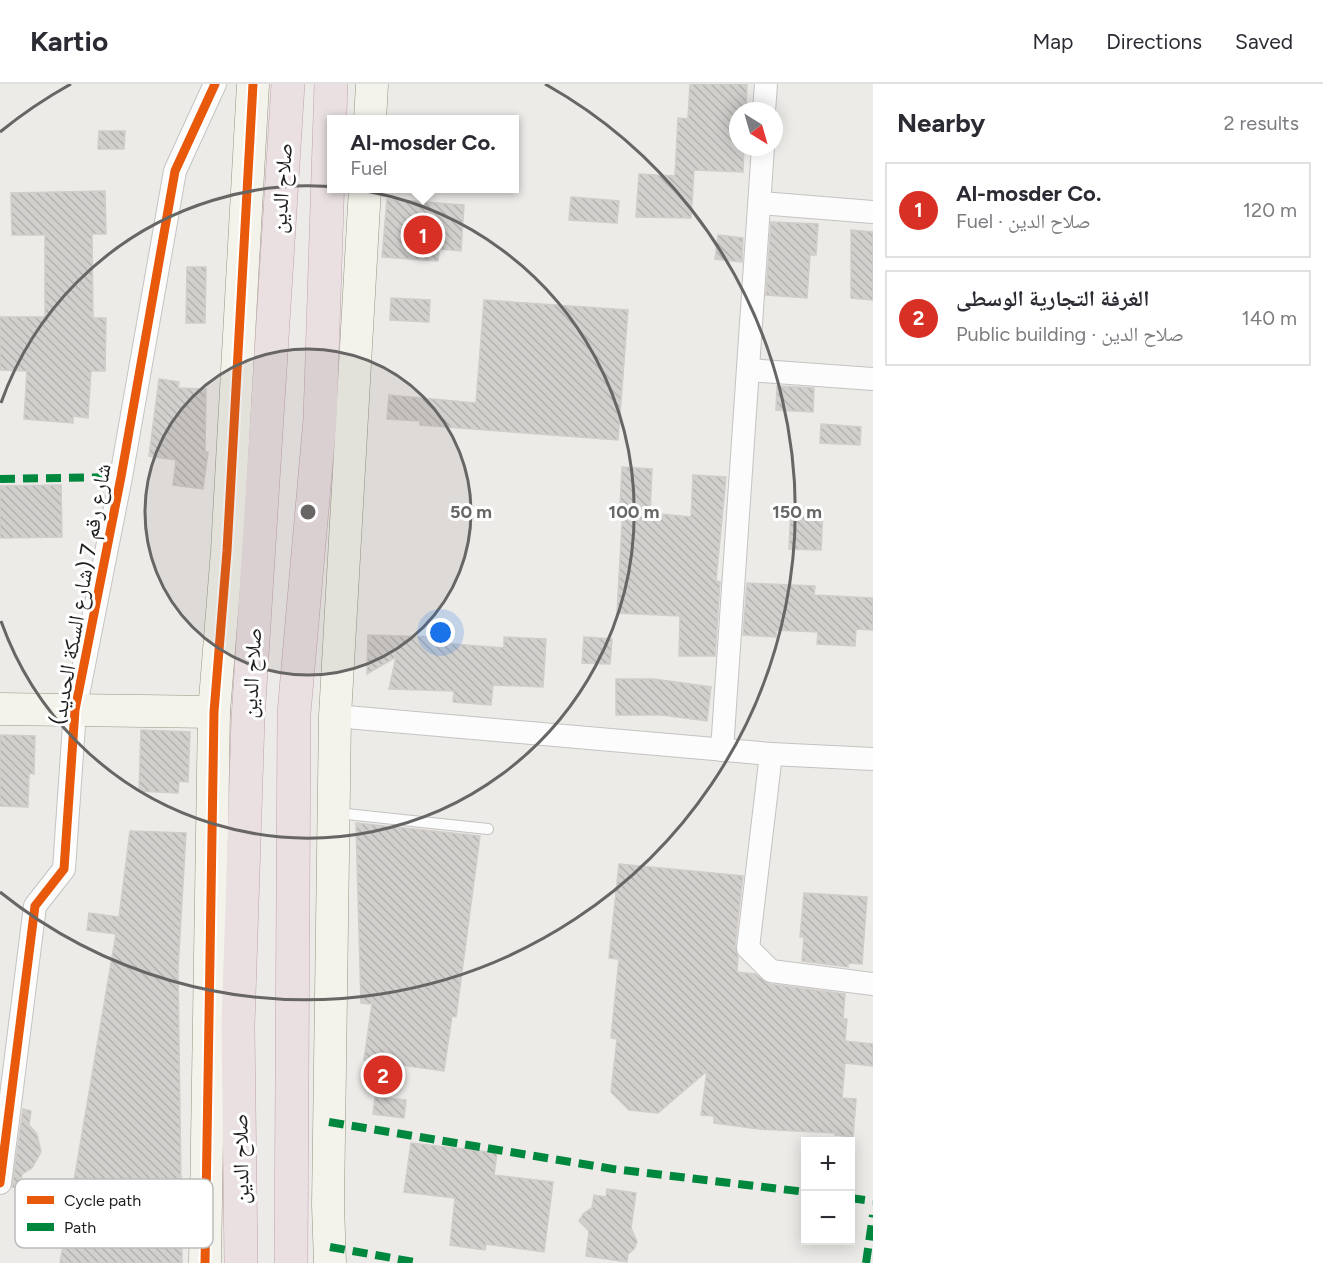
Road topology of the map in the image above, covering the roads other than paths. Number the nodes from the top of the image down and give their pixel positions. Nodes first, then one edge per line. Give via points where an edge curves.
1 (215, 84) edge
2 (253, 84) edge
3 (288, 84) edge
4 (331, 84) edge
5 (372, 84) edge
6 (766, 84) edge
7 (765, 102) edge
8 (330, 115) edge
9 (370, 115) edge
10 (762, 156) edge
11 (282, 174) junction
12 (327, 187) edge
13 (329, 193) edge
14 (365, 193) edge
15 (760, 203) junction
16 (873, 212) edge
17 (748, 370) junction
18 (873, 380) edge
19 (0, 709) edge
20 (75, 710) junction
21 (214, 712) junction
22 (335, 716) junction
23 (722, 750) junction
24 (771, 754) junction
25 (873, 759) edge
26 (334, 813) junction
27 (488, 829) dead end
28 (226, 938) junction
29 (873, 984) edge
30 (210, 1179) edge
31 (0, 1183) edge
32 (206, 1248) edge
33 (205, 1263) edge
34 (241, 1263) edge
35 (291, 1263) edge
36 (330, 1263) edge

1 - 20 street, شارع رقم 7 (شارع السكة الحديد) via 175,171 122,477
2 - 21 street via 228,539
3 - 11 highway, صلاح الدين
4 - 8 highway, صلاح الدين
5 - 9 street
6 - 7 street
10 - 15 street
11 - 12 highway via 306,186
11 - 28 highway, صلاح الدين via 248,719
13 - 35 highway, صلاح الدين via 320,419 294,712
14 - 22 street
15 - 16 street
15 - 17 street
17 - 18 street
17 - 23 street
19 - 20 street
20 - 21 street
20 - 31 street, شارع رقم 7 (شارع السكة الحديد) via 64,869 35,906
21 - 28 street
22 - 23 street
22 - 26 street
23 - 24 street
24 - 25 street
24 - 29 street via 748,948 771,971
26 - 27 lane
26 - 36 street
28 - 30 street
28 - 34 highway, صلاح الدين via 238,1026
32 - 33 street

